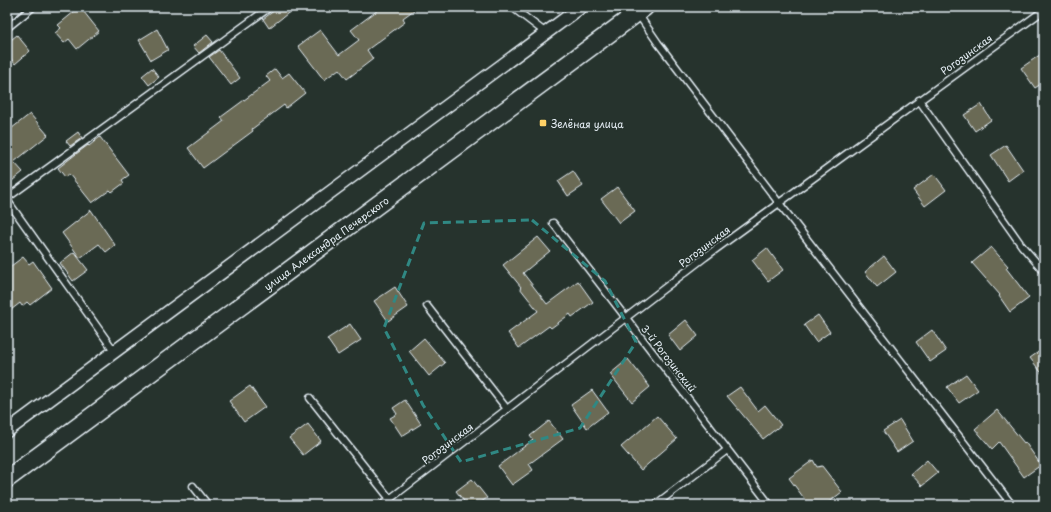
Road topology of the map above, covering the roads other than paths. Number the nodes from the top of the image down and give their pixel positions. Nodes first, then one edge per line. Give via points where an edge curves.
1 (33, 7) edge
2 (270, 7) edge
3 (512, 7) edge
4 (581, 7) edge
5 (642, 10) edge
6 (1044, 10) edge
7 (7, 28) edge
8 (546, 33) junction
9 (919, 100) junction
10 (7, 201) edge
11 (779, 203) junction
12 (552, 224) dead end
13 (1044, 271) edge
14 (427, 306) dead end
15 (626, 318) junction
16 (115, 352) junction
17 (310, 398) dead end
18 (507, 409) junction
19 (7, 431) edge
20 (727, 450) junction
21 (7, 479) edge
22 (193, 486) dead end
23 (390, 499) junction
24 (208, 505) edge
25 (382, 505) edge
26 (656, 505) edge
27 (770, 505) edge
28 (1012, 505) edge

1 - 7 lane
2 - 10 lane
3 - 8 lane
4 - 8 street
5 - 11 lane via 658,43
5 - 21 main road, улица Александра Печерского
6 - 9 lane, Рогозинская
8 - 16 street
9 - 11 lane, Рогозинская
9 - 13 lane via 1022,246
10 - 16 lane
11 - 15 lane, Рогозинская
11 - 28 lane
12 - 15 lane, 3-й Рогозинский
14 - 18 lane
15 - 18 lane, Рогозинская
15 - 20 lane, 3-й Рогозинский
16 - 19 street
17 - 23 lane
18 - 23 lane, Рогозинская
20 - 26 lane
20 - 27 lane, 3-й Рогозинский
22 - 24 lane
23 - 25 lane, Рогозинская

